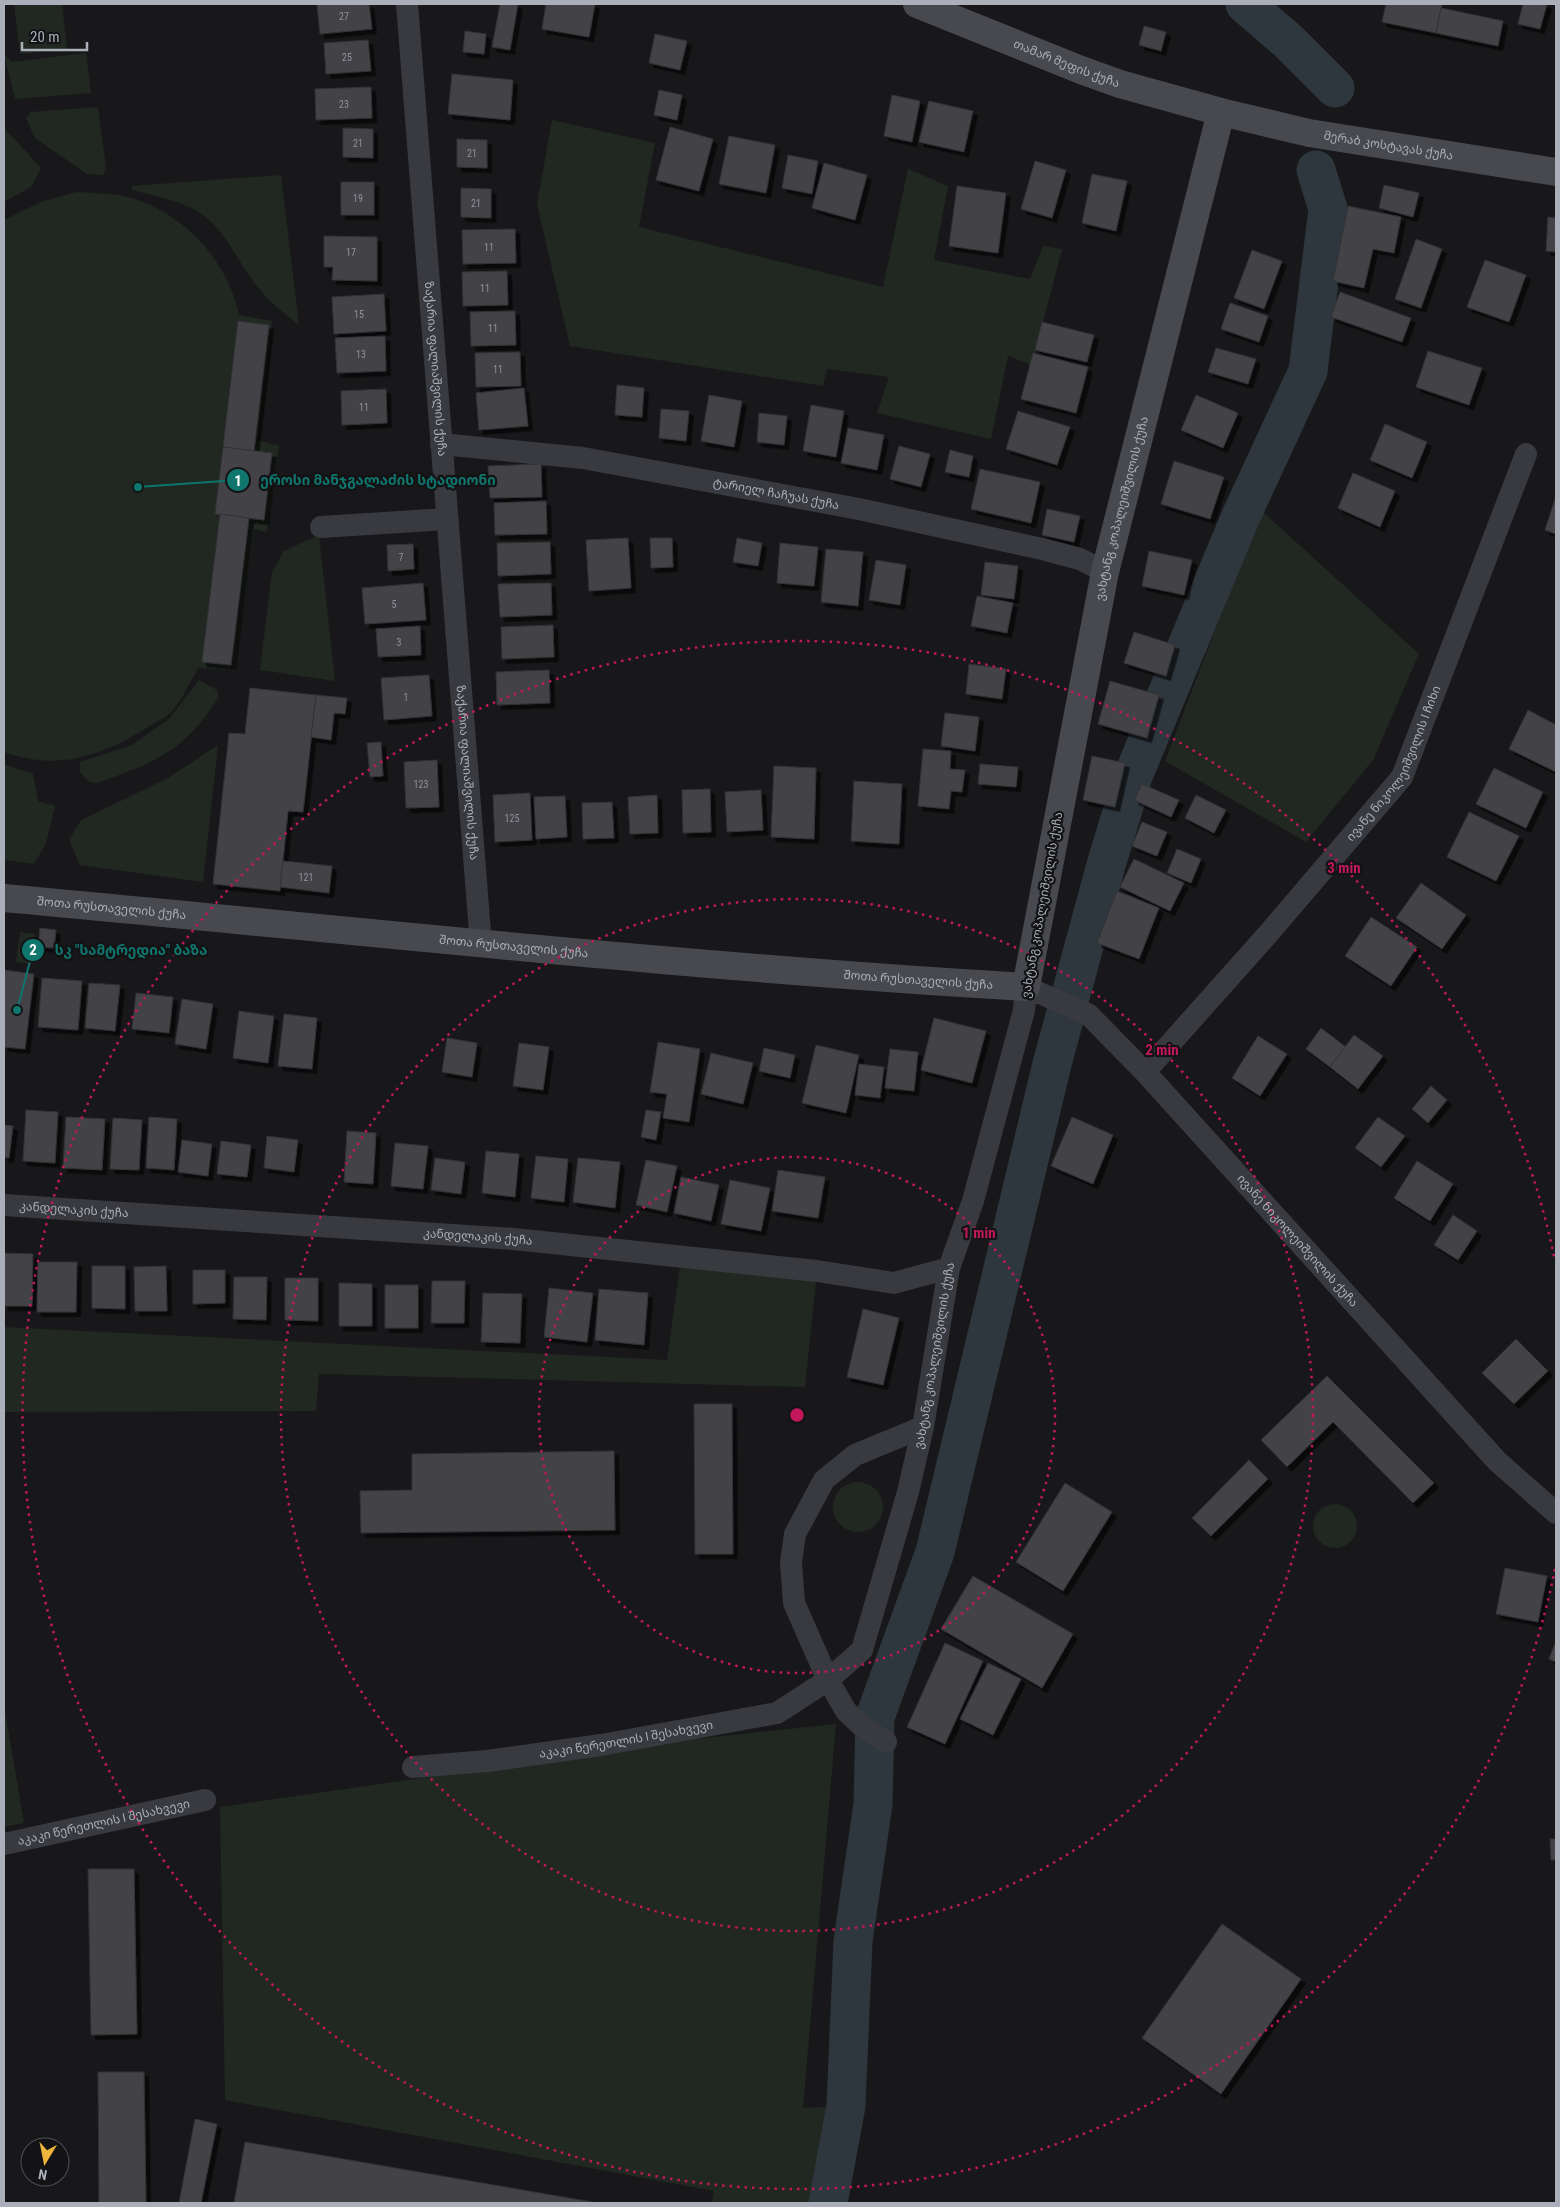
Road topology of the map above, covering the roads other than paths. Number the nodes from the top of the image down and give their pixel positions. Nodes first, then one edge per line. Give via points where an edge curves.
1 (407, 4) edge
2 (916, 4) edge
3 (1221, 112) junction
4 (1556, 172) edge
5 (441, 444) junction
6 (1526, 454) dead end
7 (447, 519) junction
8 (322, 526) dead end
9 (1105, 572) junction
10 (4, 898) edge
11 (481, 945) junction
12 (1026, 987) junction
13 (1145, 1072) junction
14 (4, 1205) edge
15 (949, 1268) junction
16 (924, 1427) junction
17 (1556, 1513) edge
18 (828, 1680) junction
19 (886, 1742) dead end
20 (413, 1767) dead end
21 (205, 1800) dead end
22 (4, 1844) edge

1 - 5 street, ზაქარია ფალიაშვილის ქუჩა
2 - 3 street, თამარ მეფის ქუჩა via 1120,84
3 - 4 street, მერაბ კოსტავას ქუჩა via 1309,133
3 - 9 street, ვახტანგ კოპალეიშვილის ქუჩა
5 - 7 street, ზაქარია ფალიაშვილის ქუჩა
5 - 9 street, ტარიელ ჩაჩუას ქუჩა via 583,458 859,509 1042,549 1080,559
6 - 13 street, ივანე ნიკოლეიშვილის I ჩიხი via 1402,777
7 - 8 street
7 - 11 street, ზაქარია ფალიაშვილის ქუჩა
9 - 12 street, ვახტანგ კოპალეიშვილის ქუჩა
10 - 11 street, შოთა რუსთაველის ქუჩა
11 - 12 street, შოთა რუსთაველის ქუჩა via 855,977
12 - 13 street, ივანე ნიკოლეიშვილის ქუჩა via 1088,1014
12 - 15 street, ვახტანგ კოპალეიშვილის ქუჩა via 1024,1010 973,1201
13 - 17 street, ივანე ნიკოლეიშვილის ქუჩა via 1497,1461
14 - 15 street, კანდელაკის ქუჩა via 514,1239 817,1271 894,1283
15 - 16 street, ვახტანგ კოპალეიშვილის ქუჩა
16 - 18 street, ვახტანგ კოპალეიშვილის ქუჩა via 862,1650
16 - 18 street via 854,1455 824,1480 795,1534 790,1562 794,1603
18 - 19 street via 846,1711
18 - 20 street, აკაკი წერეთლის I შესახვევი via 777,1713 487,1761
21 - 22 street, აკაკი წერეთლის I შესახვევი

